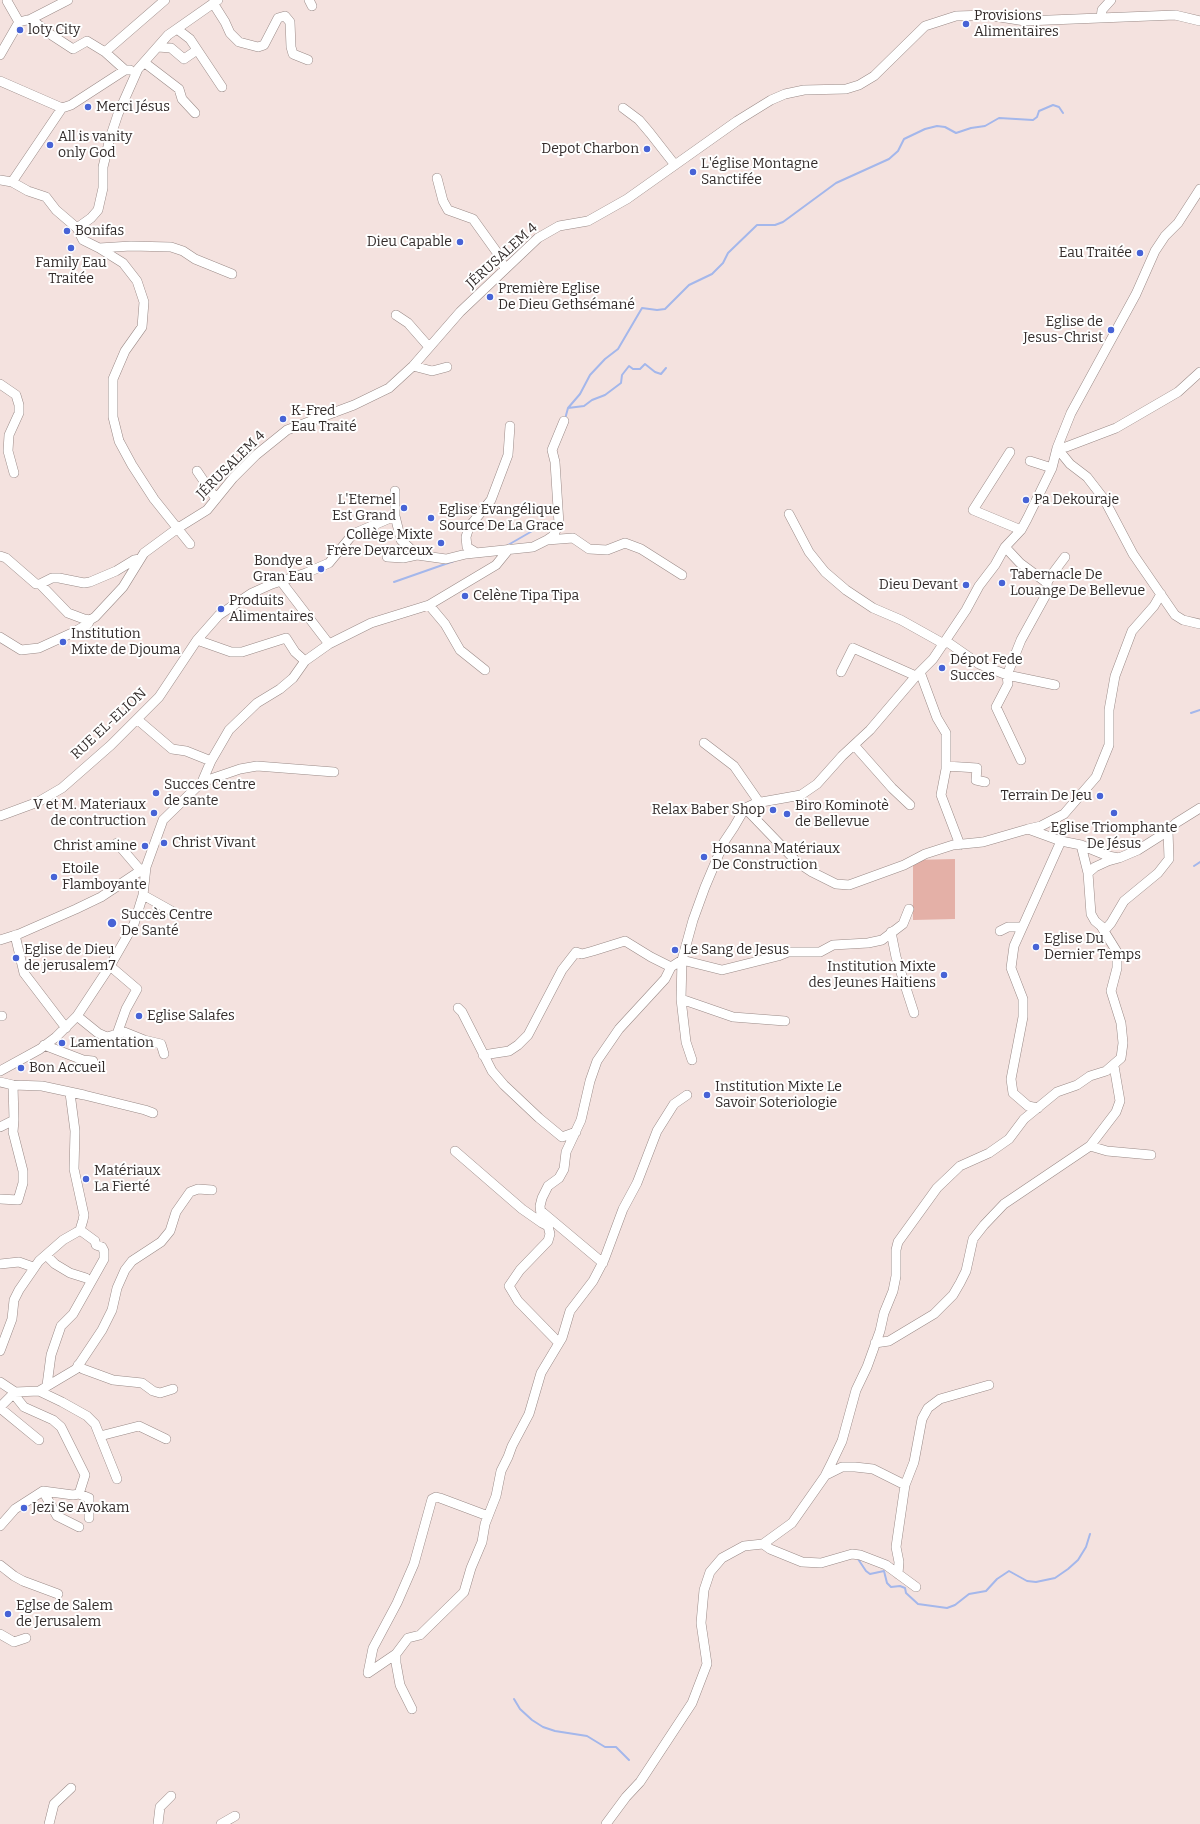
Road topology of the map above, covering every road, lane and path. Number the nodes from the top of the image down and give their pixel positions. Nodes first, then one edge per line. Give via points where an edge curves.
1 (68, 0) edge
2 (165, 0) edge
3 (1111, 0) edge
4 (5, 2) edge
5 (216, 2) edge
6 (1101, 18) junction
7 (31, 19) junction
8 (1200, 21) edge
9 (19, 22) junction
10 (178, 29) junction
11 (158, 47) junction
12 (197, 50) junction
13 (105, 52) junction
14 (0, 55) edge
15 (308, 60) dead end
16 (141, 66) junction
17 (125, 70) junction
18 (0, 81) edge
19 (222, 87) dead end
20 (62, 108) junction
21 (623, 108) dead end
22 (195, 113) dead end
23 (675, 165) junction
24 (437, 178) dead end
25 (0, 180) edge
26 (12, 182) junction
27 (1200, 189) edge
28 (77, 228) junction
29 (99, 248) junction
30 (505, 269) junction
31 (232, 274) dead end
32 (396, 315) dead end
33 (430, 347) junction
34 (413, 366) junction
35 (447, 367) dead end
36 (1200, 372) edge
37 (0, 384) edge
38 (564, 421) dead end
39 (510, 426) dead end
40 (1058, 448) junction
41 (1010, 452) dead end
42 (1030, 461) dead end
43 (1052, 468) junction
44 (197, 471) dead end
45 (14, 473) dead end
46 (395, 491) dead end
47 (216, 499) junction
48 (789, 514) dead end
49 (395, 516) junction
50 (178, 528) junction
51 (1021, 530) junction
52 (547, 540) junction
53 (190, 544) dead end
54 (1005, 547) junction
55 (509, 549) junction
56 (477, 553) junction
57 (417, 555) junction
58 (0, 556) edge
59 (1064, 556) dead end
60 (387, 558) dead end
61 (140, 559) junction
62 (682, 575) dead end
63 (280, 580) junction
64 (1047, 583) junction
65 (40, 584) junction
66 (1161, 594) junction
67 (429, 605) junction
68 (90, 620) junction
69 (1200, 624) edge
70 (0, 637) edge
71 (197, 640) junction
72 (945, 642) junction
73 (329, 644) junction
74 (305, 660) junction
75 (485, 670) dead end
76 (841, 672) dead end
77 (918, 674) junction
78 (1007, 675) junction
79 (1055, 685) dead end
80 (138, 720) junction
81 (704, 743) dead end
82 (854, 745) junction
83 (1021, 760) dead end
84 (211, 761) junction
85 (946, 766) junction
86 (334, 772) dead end
87 (202, 782) junction
88 (985, 782) dead end
89 (759, 802) junction
90 (910, 806) dead end
91 (744, 808) junction
92 (1200, 808) edge
93 (0, 816) edge
94 (1028, 829) junction
95 (1168, 831) junction
96 (1061, 842) junction
97 (117, 843) dead end
98 (960, 844) junction
99 (1081, 845) junction
100 (1119, 858) junction
101 (144, 869) junction
102 (1088, 873) junction
103 (142, 895) junction
104 (909, 909) dead end
105 (177, 914) dead end
106 (1022, 927) junction
107 (1000, 931) dead end
108 (1104, 931) junction
109 (891, 932) junction
110 (15, 935) junction
111 (0, 940) edge
112 (682, 960) junction
113 (110, 966) junction
114 (671, 967) junction
115 (681, 999) junction
116 (458, 1008) dead end
117 (914, 1013) dead end
118 (77, 1016) junction
119 (786, 1021) dead end
120 (66, 1028) junction
121 (117, 1034) junction
122 (44, 1046) junction
123 (164, 1054) dead end
124 (483, 1055) junction
125 (692, 1060) dead end
126 (93, 1061) dead end
127 (1114, 1066) junction
128 (0, 1071) edge
129 (0, 1082) edge
130 (12, 1085) junction
131 (70, 1093) junction
132 (687, 1095) dead end
133 (1038, 1108) junction
134 (153, 1113) dead end
135 (14, 1120) junction
136 (0, 1126) edge
137 (576, 1132) junction
138 (1090, 1146) junction
139 (456, 1151) dead end
140 (1151, 1155) dead end
141 (212, 1190) dead end
142 (0, 1199) edge
143 (541, 1212) junction
144 (542, 1223) junction
145 (80, 1230) junction
146 (47, 1256) junction
147 (603, 1263) junction
148 (0, 1264) edge
149 (33, 1267) junction
150 (86, 1278) dead end
151 (559, 1343) junction
152 (875, 1343) junction
153 (0, 1351) edge
154 (78, 1365) junction
155 (0, 1382) edge
156 (989, 1385) dead end
157 (43, 1388) junction
158 (173, 1389) dead end
159 (15, 1392) junction
160 (0, 1408) edge
161 (100, 1436) junction
162 (166, 1439) dead end
163 (39, 1440) dead end
164 (825, 1476) junction
165 (117, 1479) dead end
166 (906, 1485) junction
167 (43, 1491) junction
168 (79, 1494) junction
169 (488, 1516) junction
170 (90, 1518) dead end
171 (0, 1526) edge
172 (79, 1527) dead end
173 (763, 1544) junction
174 (0, 1564) edge
175 (898, 1574) junction
176 (916, 1587) dead end
177 (58, 1594) dead end
178 (0, 1634) edge
179 (26, 1638) dead end
180 (396, 1654) junction
181 (412, 1709) dead end
182 (71, 1788) dead end
183 (171, 1796) dead end
184 (235, 1816) dead end
185 (49, 1824) edge
186 (158, 1824) edge
187 (221, 1824) edge
188 (606, 1824) edge

1 - 7 street
2 - 13 street
3 - 6 street via 1102,10
4 - 9 street
5 - 10 street
5 - 15 street via 230,34 239,42 253,46 264,45 278,18 286,16 290,22 293,54
6 - 8 street, JÉRUSALEM 4 via 1175,16
6 - 23 street, JÉRUSALEM 4 via 1025,21 987,15 956,16 938,21 925,26 874,76 859,85 846,89 804,90 771,100
7 - 9 street
7 - 13 street via 73,49 87,41
9 - 14 street
10 - 11 street via 168,35
10 - 12 street via 190,39
11 - 12 street via 171,48 184,59
11 - 16 street
12 - 19 street
13 - 17 street
16 - 17 street
16 - 22 street via 178,89 182,99
16 - 28 street via 118,114 110,138 103,167 98,210
17 - 20 street via 71,105
18 - 20 street
20 - 26 street
21 - 23 street via 646,129
23 - 30 street, JÉRUSALEM 4 via 627,199 588,220 559,226 538,238
24 - 30 street via 442,201 448,210 473,219 496,251
25 - 26 street
26 - 28 street via 46,197 56,210
27 - 40 street via 1155,251 1136,294 1076,402
28 - 29 street via 83,240
29 - 31 street via 153,246 183,249 195,259
29 - 50 street via 123,263 137,281 144,302 142,327 125,351 113,379 113,418 119,440 162,511
30 - 33 street, JÉRUSALEM 4 via 460,312
32 - 33 street via 408,323
33 - 34 street, JÉRUSALEM 4
34 - 35 street via 432,371
34 - 47 street, JÉRUSALEM 4 via 389,388 354,405 287,430 233,478
36 - 40 street via 1178,392 1116,428
37 - 45 street via 16,395 19,405 19,413 8,435 8,451
38 - 52 street via 552,450 559,524 553,536
39 - 56 street via 508,455 491,500 469,527 466,537 467,547
40 - 43 street
40 - 66 street via 1070,464 1087,477 1104,499 1133,554
41 - 51 street via 974,510
42 - 43 street
43 - 51 street
44 - 47 street
46 - 49 street
47 - 50 street, JÉRUSALEM 4 via 207,510
48 - 72 street via 809,552 824,572 873,608
49 - 57 street via 401,540
49 - 63 street, RUE EL-ELION via 353,534 329,563
50 - 53 street
50 - 61 street, JÉRUSALEM 4 via 144,553
51 - 54 street
52 - 55 street via 534,546
52 - 62 street via 573,538 589,549 607,550 625,543 630,544
54 - 64 street via 1020,563
54 - 72 street
55 - 56 street
55 - 67 street via 496,565
56 - 57 street via 446,559
57 - 60 street
58 - 65 street via 6,558 36,584
59 - 64 street
61 - 65 street via 90,582 56,578
61 - 68 street, JÉRUSALEM 4 via 108,606
63 - 71 street, RUE EL-ELION via 252,594 220,615
63 - 73 street
64 - 78 street via 1048,591
65 - 68 street via 68,613
66 - 69 street via 1175,615
66 - 94 street via 1132,631 1115,676 1109,710 1108,745 1096,777 1064,814 1041,826
67 - 73 street via 371,623
67 - 75 street via 446,624 460,650
68 - 70 street, JÉRUSALEM 4 via 74,632 39,648 21,650
71 - 74 street via 231,652 242,652 286,638 295,652
71 - 80 street, RUE EL-ELION via 158,698
72 - 77 street
72 - 78 street via 979,664
73 - 74 street
74 - 84 street via 293,678 242,716 229,730
76 - 77 street via 853,648
77 - 82 street
77 - 85 street via 946,733
78 - 79 street
78 - 83 street via 1008,684 996,707
80 - 84 street via 172,749 186,751
80 - 93 street, RUE EL-ELION via 62,788 38,802
81 - 89 street via 734,766
82 - 89 street via 817,784 801,795
82 - 90 street
84 - 87 street
85 - 88 street via 977,768 976,780
85 - 98 street via 942,795
86 - 87 street via 257,766
87 - 101 street via 163,820
89 - 91 street
91 - 98 street via 797,862 836,884 849,885 904,865 925,854
91 - 112 street via 724,842 705,887
92 - 95 street
94 - 96 street
94 - 98 street via 983,842
95 - 100 street via 1138,850
95 - 108 street via 1169,859 1158,873 1124,901
96 - 99 street
96 - 106 street
97 - 101 street
99 - 100 street
99 - 102 street
100 - 102 street via 1108,861
101 - 103 street
101 - 110 street via 101,897
102 - 108 street via 1091,914
103 - 105 street
103 - 113 street via 134,924
104 - 109 street via 903,924
106 - 107 street via 1008,927
106 - 133 street via 1014,946 1010,968 1023,999 1023,1017 1011,1079 1013,1093 1028,1106
108 - 127 street via 1117,952 1117,968 1111,991 1121,1023 1123,1043 1121,1058
109 - 112 street via 882,940 833,945 820,952 788,952 722,970
109 - 117 street via 896,957
110 - 111 street
110 - 120 street via 24,973
112 - 114 street
112 - 115 street
113 - 118 street
113 - 121 street via 137,989
114 - 124 street via 651,958 625,941 582,954 576,952 562,970 528,1035 508,1051
114 - 137 street via 665,979 619,1029 597,1061
115 - 119 street via 733,1017
115 - 125 street via 686,1042
116 - 124 street
118 - 120 street
118 - 121 street via 98,1033 107,1037
120 - 122 street
121 - 123 street via 124,1032 161,1044
122 - 126 street
122 - 128 street
124 - 137 street via 504,1085 539,1118 562,1137
127 - 133 street via 1057,1092
127 - 138 street via 1120,1101 1116,1112
129 - 130 street
130 - 131 street via 42,1086
130 - 135 street
131 - 134 street
131 - 145 street via 75,1131 74,1174 84,1215
132 - 147 street via 674,1104 657,1131
133 - 152 street via 1024,1119 1009,1139 989,1154 960,1166 937,1188 906,1229 898,1242 893,1291
135 - 136 street
135 - 142 street via 13,1132 23,1171 23,1183 18,1200
137 - 143 street via 566,1152 564,1169 559,1178 548,1186 542,1198
138 - 140 street via 1107,1151
138 - 152 street via 1004,1204 984,1225 973,1239 966,1271 960,1284 934,1314 889,1341
139 - 144 street via 522,1209
141 - 154 street via 198,1189 190,1192 176,1212 170,1231 161,1242 132,1262 125,1270 116,1288 112,1310
143 - 144 street
143 - 147 street
144 - 151 street via 548,1226 548,1241 520,1270 509,1286 518,1301
145 - 146 street via 63,1240
145 - 157 street via 95,1241 96,1245 102,1247 104,1259 73,1314 61,1326
146 - 149 street
146 - 150 street via 67,1271
147 - 151 street via 594,1281 570,1311
148 - 149 street via 19,1262
149 - 153 street via 14,1300 12,1319
151 - 169 street via 541,1373 529,1414 501,1471 496,1496
152 - 164 street via 856,1390 842,1441
154 - 157 street via 68,1374
154 - 158 street via 113,1380 142,1383 160,1393
155 - 159 street
156 - 166 street via 940,1399 928,1408 922,1419 914,1462
157 - 159 street
157 - 161 street via 48,1394 87,1416
159 - 160 street
159 - 168 street via 24,1407 53,1420 61,1427 85,1475
160 - 163 street
161 - 162 street via 139,1426
161 - 165 street
164 - 166 street via 842,1467 855,1467 873,1469
164 - 173 street via 792,1523
166 - 175 street via 896,1547
167 - 168 street
167 - 171 street via 15,1509
167 - 172 street via 57,1516
168 - 170 street via 89,1498
169 - 180 street via 482,1542 464,1592 420,1635 408,1638
169 - 180 street via 440,1498 432,1499 414,1564 397,1603 376,1641 368,1673
173 - 175 street via 775,1552 802,1562 821,1563 852,1554 860,1555 886,1565
173 - 188 street via 744,1546 722,1558 710,1572 704,1590 702,1618 707,1664 692,1703 640,1782
174 - 177 street via 23,1581
175 - 176 street
178 - 179 street via 14,1642
180 - 181 street via 400,1685
182 - 185 street via 54,1804
183 - 186 street via 160,1807
184 - 187 street

